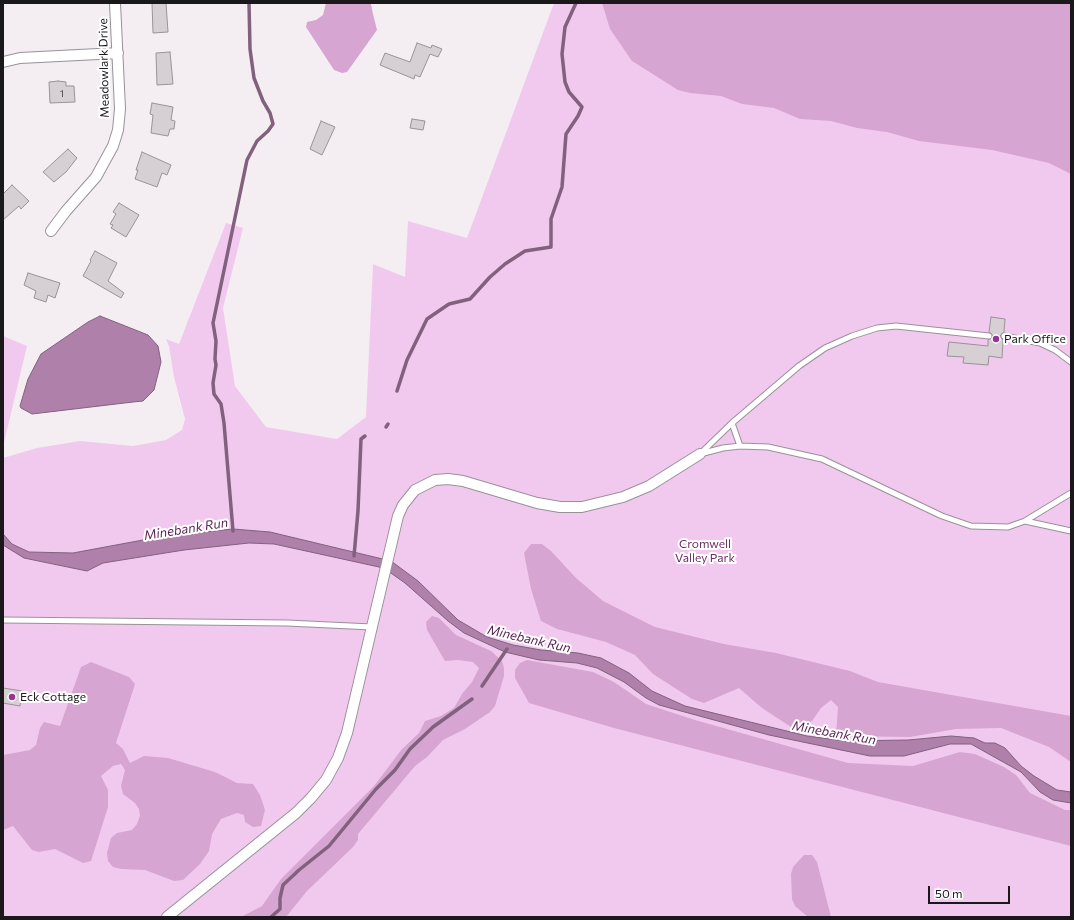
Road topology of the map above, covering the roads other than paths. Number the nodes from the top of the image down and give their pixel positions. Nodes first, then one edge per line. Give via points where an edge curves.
1 (116, 3) edge
2 (118, 53) junction
3 (3, 62) edge
4 (51, 231) dead end
5 (989, 336) dead end
6 (1004, 336) dead end
7 (1071, 362) edge
8 (732, 423) junction
9 (740, 446) junction
10 (700, 454) junction
11 (1071, 493) edge
12 (1025, 521) junction
13 (1071, 531) edge
14 (3, 620) edge
15 (373, 628) junction
16 (167, 917) edge

1 - 2 street, Meadowlark Drive
2 - 3 street via 20,58
2 - 4 street, Meadowlark Drive via 120,109 113,146 96,177
5 - 8 lane via 896,326 877,328 852,336 825,348 799,366
6 - 7 lane via 1040,343
8 - 9 lane
8 - 10 lane
9 - 10 lane
9 - 12 lane via 768,447 822,459 942,516 971,526 1008,527
10 - 15 street via 649,486 622,497 582,507 537,503 463,481 435,480 425,484 407,498 398,516
11 - 12 lane
12 - 13 lane
14 - 15 lane via 287,623
15 - 16 street via 347,733 326,780 296,813

